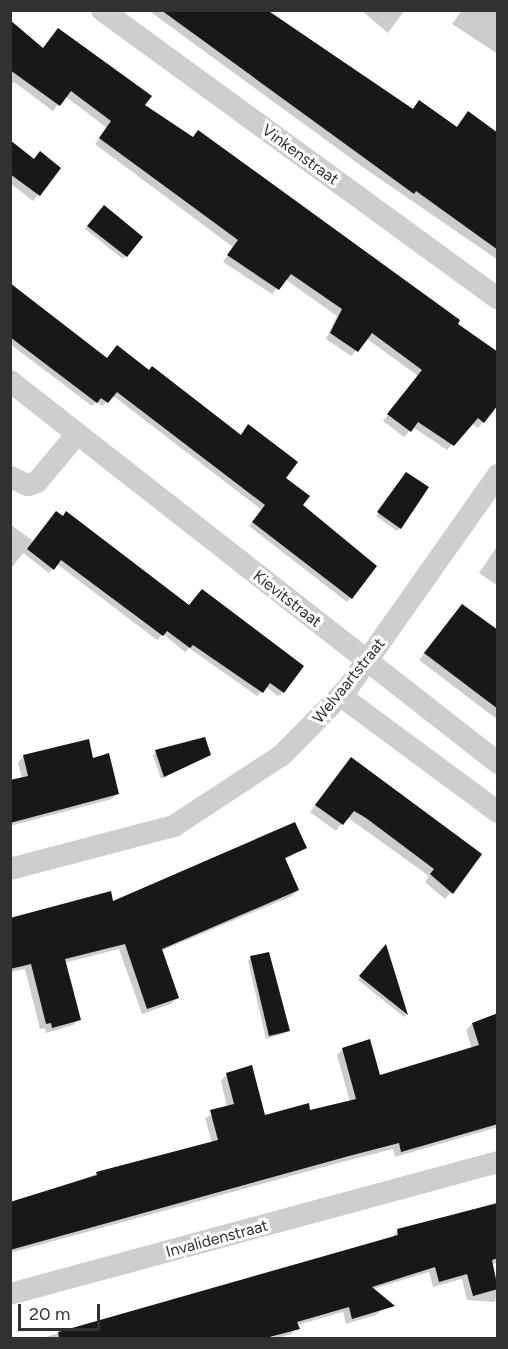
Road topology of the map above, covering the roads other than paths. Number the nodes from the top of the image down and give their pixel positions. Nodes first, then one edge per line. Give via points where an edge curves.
1 (102, 10) edge
2 (498, 299) edge
3 (10, 381) edge
4 (77, 434) junction
5 (498, 475) edge
6 (10, 477) edge
7 (367, 662) junction
8 (341, 696) junction
9 (498, 763) edge
10 (498, 812) edge
11 (10, 869) edge
12 (498, 1162) edge
13 (10, 1294) edge

1 - 2 street, Vinkenstraat
3 - 4 street, Kievitstraat
4 - 6 street via 37,482 28,485
4 - 7 street, Kievitstraat
5 - 7 street, Welvaartstraat
7 - 8 street, Welvaartstraat
7 - 9 street, Kievitstraat
8 - 10 street
8 - 11 street, Welvaartstraat via 282,755 195,815 144,835
12 - 13 street, Invalidenstraat

